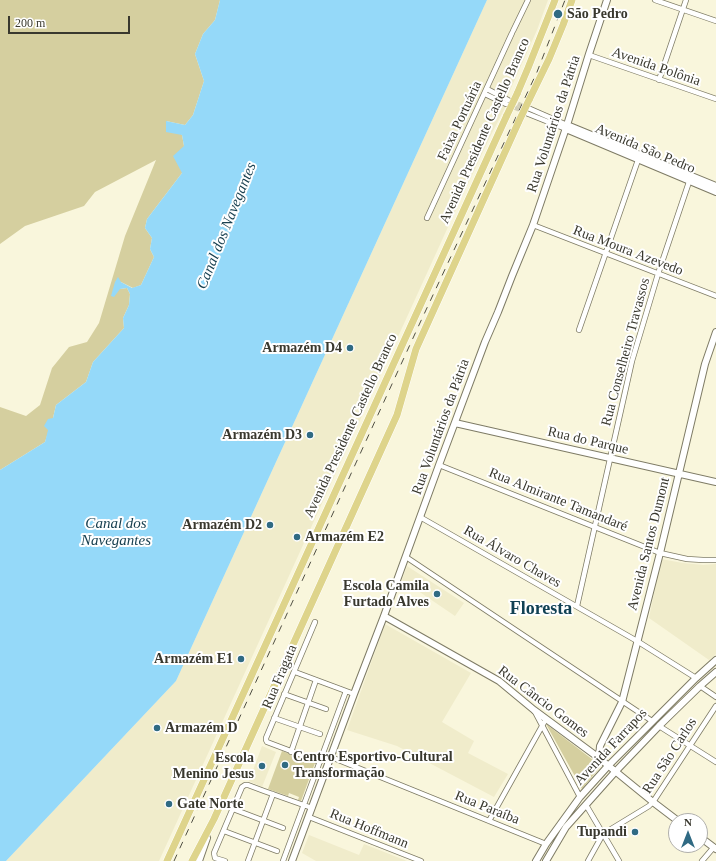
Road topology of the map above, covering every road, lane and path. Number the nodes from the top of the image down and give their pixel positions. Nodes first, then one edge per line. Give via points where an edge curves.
1 (528, 0) edge
2 (555, 0) edge
3 (572, 0) edge
4 (607, 0) edge
5 (655, 0) edge
6 (686, 0) edge
7 (683, 10) junction
8 (716, 21) edge
9 (589, 55) junction
10 (659, 80) junction
11 (486, 91) junction
12 (716, 99) edge
13 (507, 102) tunnel mouth
14 (527, 111) tunnel mouth
15 (566, 127) junction
16 (638, 160) junction
17 (690, 178) junction
18 (716, 186) edge
19 (716, 192) edge
20 (427, 218) dead end
21 (533, 226) junction
22 (605, 254) junction
23 (658, 274) junction
24 (716, 296) edge
25 (579, 330) dead end
26 (716, 332) edge
27 (455, 423) junction
28 (610, 458) junction
29 (439, 465) junction
30 (679, 474) junction
31 (716, 482) edge
32 (420, 517) junction
33 (594, 526) junction
34 (660, 553) junction
35 (406, 558) junction
36 (716, 560) edge
37 (577, 606) junction
38 (384, 616) junction
39 (315, 622) dead end
40 (637, 641) junction
41 (716, 660) edge
42 (294, 672) junction
43 (716, 672) edge
44 (696, 678) junction
45 (316, 680) junction
46 (700, 686) junction
47 (346, 691) junction
48 (284, 694) junction
49 (354, 694) junction
50 (716, 697) edge
51 (622, 702) junction
52 (308, 703) junction
53 (716, 706) edge
54 (326, 709) dead end
55 (534, 710) junction
56 (274, 718) junction
57 (546, 719) junction
58 (652, 721) junction
59 (542, 726) junction
60 (659, 726) junction
61 (300, 727) junction
62 (320, 734) dead end
63 (690, 745) junction
64 (291, 752) junction
65 (331, 757) junction
66 (599, 758) junction
67 (320, 762) junction
68 (716, 762) edge
69 (608, 766) junction
70 (615, 772) junction
71 (273, 794) junction
72 (580, 797) junction
73 (654, 802) junction
74 (304, 805) junction
75 (586, 805) junction
76 (312, 808) junction
77 (233, 809) junction
78 (668, 813) edge
79 (309, 816) junction
80 (214, 819) junction
81 (263, 821) junction
82 (489, 821) junction
83 (284, 828) dead end
84 (224, 831) junction
85 (603, 834) junction
86 (255, 843) junction
87 (546, 844) junction
88 (715, 848) edge
89 (277, 851) dead end
90 (294, 860) edge
91 (166, 861) edge
92 (192, 861) edge
93 (199, 861) edge
94 (225, 861) edge
95 (248, 861) edge
96 (283, 861) edge
97 (422, 861) edge
98 (536, 861) edge
99 (546, 861) edge
100 (588, 861) edge
101 (619, 861) edge
102 (702, 861) edge

1 - 11 street, Faixa Portuária
2 - 91 main road, Avenida Presidente Castello Branco, bridge via 517,94
3 - 80 main road, Avenida Presidente Castello Branco, bridge via 549,59 416,349 397,415
4 - 9 street, Rua Voluntários da Pátria
5 - 7 street
6 - 7 street
7 - 8 street
7 - 10 street
9 - 10 street, Avenida Polônia
9 - 15 street, Rua Voluntários da Pátria
10 - 12 street, Avenida Polônia
11 - 13 street
11 - 20 street, Faixa Portuária
14 - 15 street
15 - 16 street, Avenida São Pedro
15 - 17 street, Avenida São Pedro
15 - 21 street, Rua Voluntários da Pátria
16 - 17 street, Avenida São Pedro
16 - 22 street
17 - 18 street, Avenida São Pedro
17 - 19 street, Avenida São Pedro
17 - 23 street, Rua Conselheiro Travassos
21 - 22 street, Rua Moura Azevedo
21 - 27 street, Rua Voluntários da Pátria
22 - 23 street, Rua Moura Azevedo
22 - 25 street
23 - 24 street, Rua Moura Azevedo
23 - 28 street, Rua Conselheiro Travassos via 632,361
26 - 30 street, Avenida Santos Dumont via 705,364
27 - 28 street, Rua do Parque
27 - 29 street, Rua Voluntários da Pátria
28 - 30 street, Rua do Parque
28 - 33 street, Rua Conselheiro Travassos
29 - 32 street, Rua Voluntários da Pátria
29 - 33 street, Rua Almirante Tamandaré
30 - 31 street, Rua do Parque
30 - 34 street, Avenida Santos Dumont
32 - 35 street, Rua Voluntários da Pátria
32 - 37 street, Rua Álvaro Chaves
33 - 34 street, Rua Almirante Tamandaré
33 - 37 street, Rua Conselheiro Travassos
34 - 36 street, Rua Almirante Tamandaré via 687,559
34 - 40 street, Avenida Santos Dumont
35 - 38 street, Rua Voluntários da Pátria
35 - 51 street
37 - 40 street, Rua Álvaro Chaves
38 - 49 street, Rua Voluntários da Pátria
38 - 55 street, Rua Câncio Gomes via 499,681
39 - 42 street, Rua Fragata
40 - 44 street, Rua Álvaro Chaves
40 - 51 street, Avenida Santos Dumont
41 - 44 street, Avenida Farrapos
42 - 45 street
42 - 48 street, Rua Fragata
43 - 46 street, Avenida Farrapos
44 - 58 street, Avenida Farrapos
45 - 47 street
45 - 52 street
46 - 50 street
46 - 60 street, Avenida Farrapos
47 - 49 street
47 - 67 street
48 - 52 street
48 - 56 street, Rua Fragata
49 - 65 street, Rua Voluntários da Pátria
51 - 58 street
51 - 66 street, Avenida Santos Dumont via 600,746
52 - 54 street
52 - 61 street
53 - 63 street, Rua São Carlos
55 - 57 street, Rua Câncio Gomes
55 - 59 street
56 - 61 street
56 - 64 street, Rua Fragata via 266,740
57 - 59 street
57 - 66 street, Rua Câncio Gomes
58 - 69 street, Avenida Farrapos
59 - 72 street
59 - 82 street
60 - 63 street
60 - 70 street, Avenida Farrapos
61 - 62 street
61 - 64 street
63 - 68 street
63 - 73 street, Rua São Carlos
64 - 67 street
65 - 76 street, Rua Voluntários da Pátria
65 - 82 street, Rua Paraíba
66 - 69 street, Rua Câncio Gomes
67 - 74 street
69 - 70 street, Rua Câncio Gomes
69 - 72 street, Avenida Farrapos
70 - 73 street, Rua Câncio Gomes
70 - 75 street, Avenida Farrapos
71 - 74 street
71 - 77 street via 245,785
71 - 81 street
72 - 87 street, Avenida Farrapos
73 - 78 street, Rua Câncio Gomes
73 - 85 street, Rua São Carlos
74 - 76 street
74 - 96 street
75 - 85 street
75 - 99 street, Avenida Farrapos via 566,827
76 - 79 street, Rua Voluntários da Pátria
77 - 81 street
77 - 84 street
79 - 90 street, Rua Voluntários da Pátria
79 - 97 street, Rua Hoffmann
80 - 92 main road, Avenida Presidente Castello Branco
80 - 93 street
81 - 83 street
81 - 86 street
82 - 87 street, Rua Paraíba
84 - 86 street
84 - 94 street via 214,856
85 - 100 street, Rua São Carlos
85 - 101 street
86 - 89 street
86 - 95 street
87 - 98 street, Avenida Farrapos
88 - 102 street

